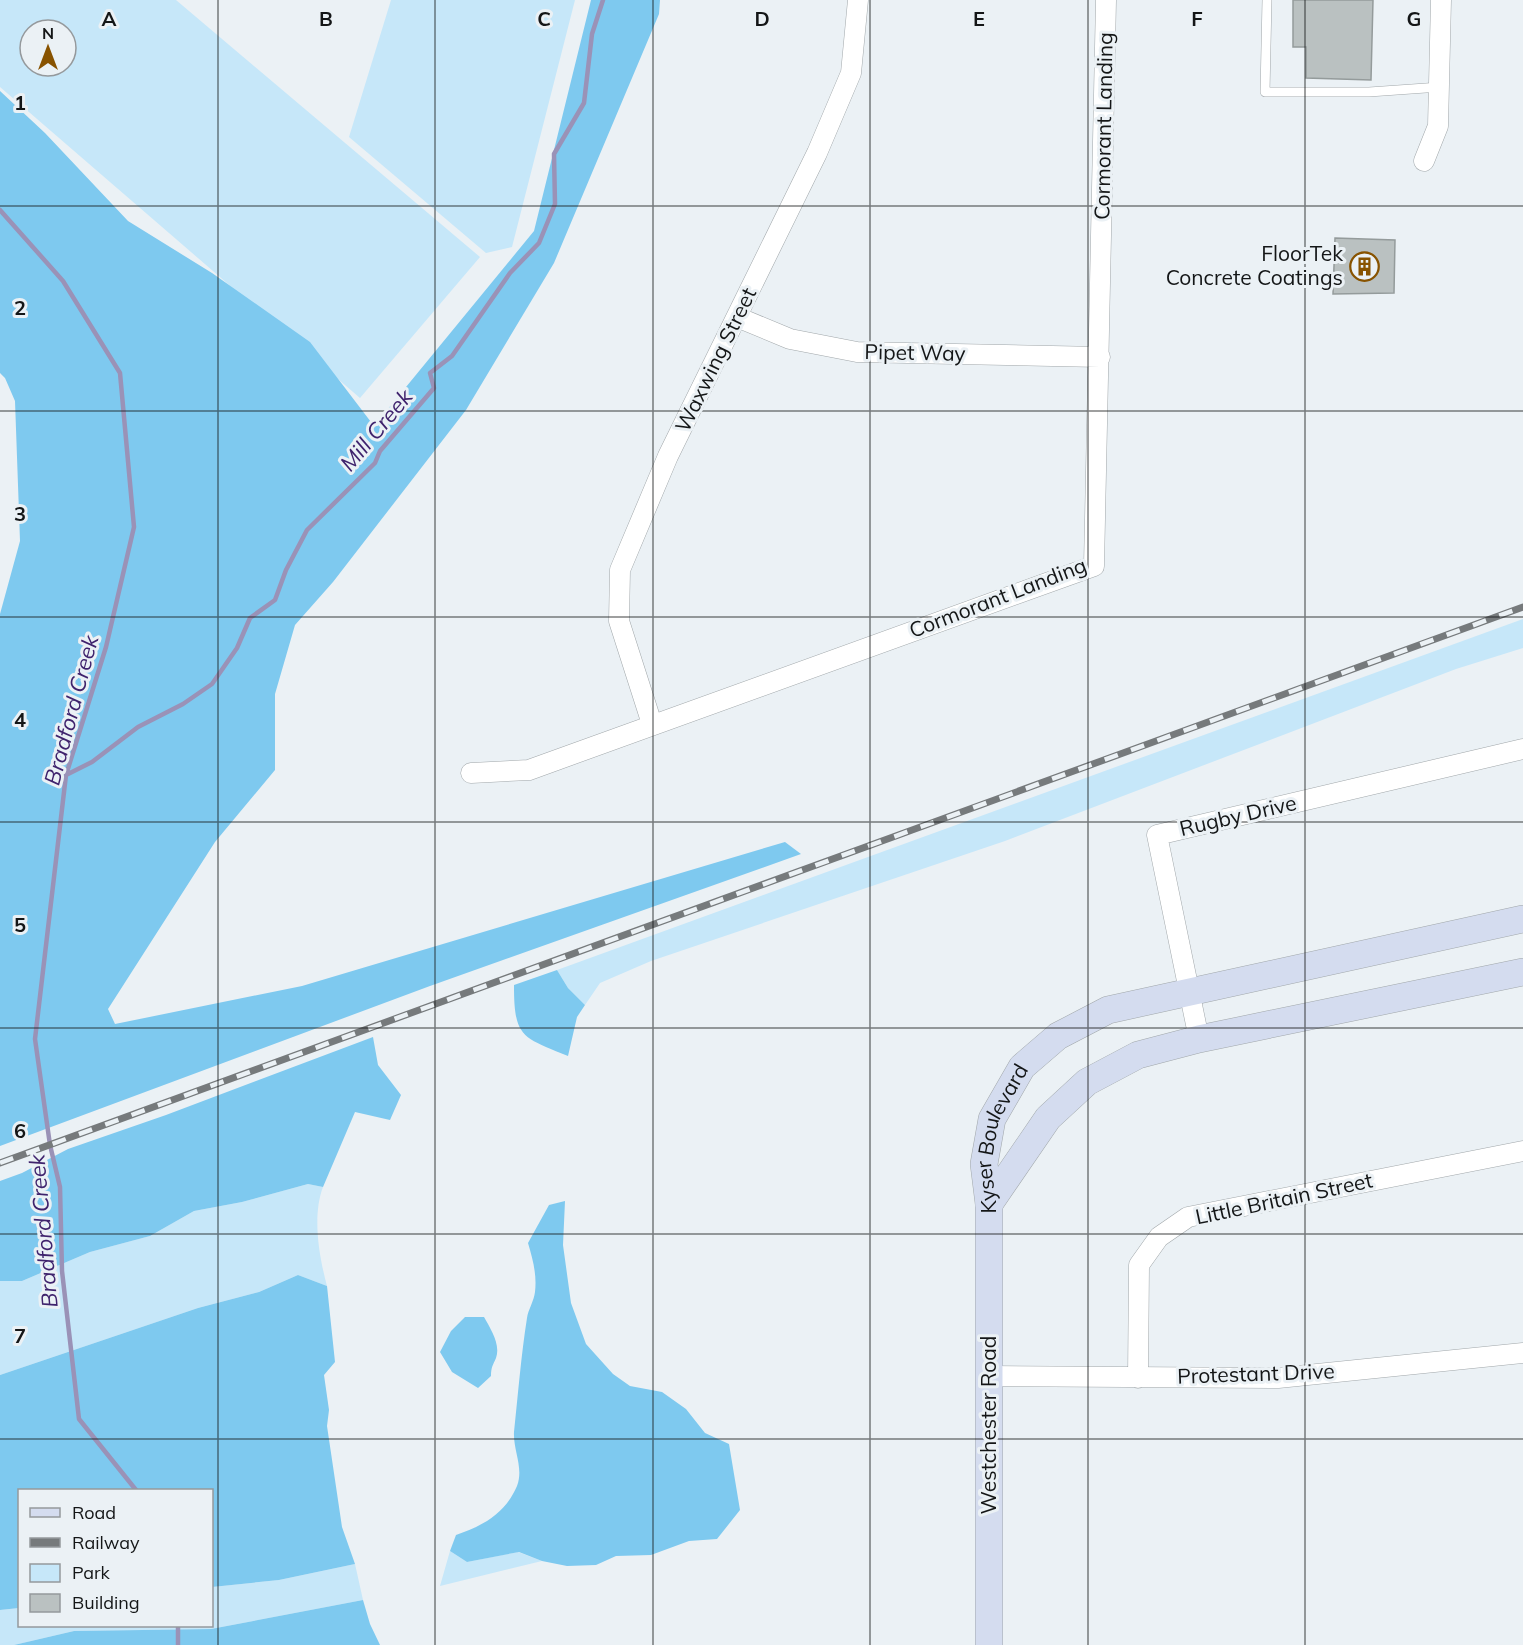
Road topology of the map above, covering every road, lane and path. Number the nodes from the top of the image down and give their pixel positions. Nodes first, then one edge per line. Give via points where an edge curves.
1 (858, 0) edge
2 (1106, 0) edge
3 (1268, 0) edge
4 (1441, 0) edge
5 (1440, 87) junction
6 (1424, 161) dead end
7 (737, 317) junction
8 (1100, 357) junction
9 (652, 724) junction
10 (1523, 749) edge
11 (471, 773) dead end
12 (1523, 919) edge
13 (1523, 972) edge
14 (1191, 992) junction
15 (1199, 1039) junction
16 (1523, 1150) edge
17 (989, 1204) junction
18 (1523, 1353) edge
19 (989, 1376) junction
20 (1138, 1378) junction
21 (989, 1645) edge

1 - 7 street, Waxwing Street via 851,73 817,153
2 - 8 street, Cormorant Landing
3 - 5 lane via 1265,92
4 - 5 street
5 - 6 street via 1438,126
7 - 8 street, Pipet Way via 790,339 857,352
7 - 9 street, Waxwing Street via 668,456 620,570 619,621
8 - 9 street, Cormorant Landing via 1094,566
9 - 11 street, Cormorant Landing via 529,770
10 - 14 street, Rugby Drive via 1157,835
12 - 14 street, Kyser Boulevard
13 - 15 street, Kyser Boulevard
14 - 15 street, Rugby Drive
14 - 17 street, Kyser Boulevard via 1108,1010 1058,1036 1022,1067 992,1119 984,1164
15 - 17 street, Kyser Boulevard via 1138,1055 1086,1082 1048,1118
16 - 20 street, Little Britain Street via 1188,1217 1159,1237 1139,1265
17 - 19 street, Westchester Road
18 - 20 street, Protestant Drive via 1278,1378
19 - 20 street, Protestant Drive
19 - 21 street, Westchester Road

